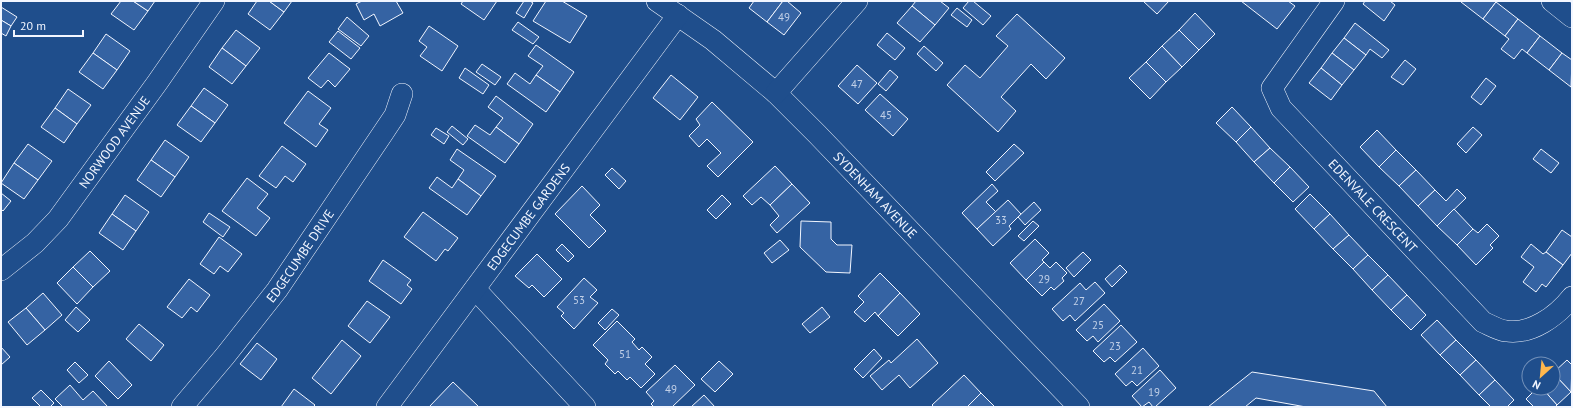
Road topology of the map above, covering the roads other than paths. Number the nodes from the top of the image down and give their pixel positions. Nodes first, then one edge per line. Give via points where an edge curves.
1 (214, 1) edge
2 (656, 1) edge
3 (857, 1) edge
4 (1334, 1) edge
5 (1552, 1) edge
6 (678, 15) junction
7 (1572, 17) edge
8 (776, 93) junction
9 (402, 94) dead end
10 (1, 270) edge
11 (475, 289) junction
12 (1571, 300) edge
13 (182, 407) edge
14 (387, 407) edge
15 (585, 407) edge
16 (1079, 407) edge

1 - 10 street, NORWOOD AVENUE via 58,219
2 - 6 street, SYDENHAM AVENUE
3 - 8 street
4 - 12 street, EDENVALE CRESCENT via 1272,88 1281,108 1483,322 1506,331 1526,331 1553,316
5 - 7 street
6 - 8 street, SYDENHAM AVENUE via 713,40
6 - 11 street, EDGECUMBE GARDENS
8 - 16 street, SYDENHAM AVENUE
9 - 13 street, EDGECUMBE DRIVE via 394,115 383,133 277,290
11 - 14 street
11 - 15 street

